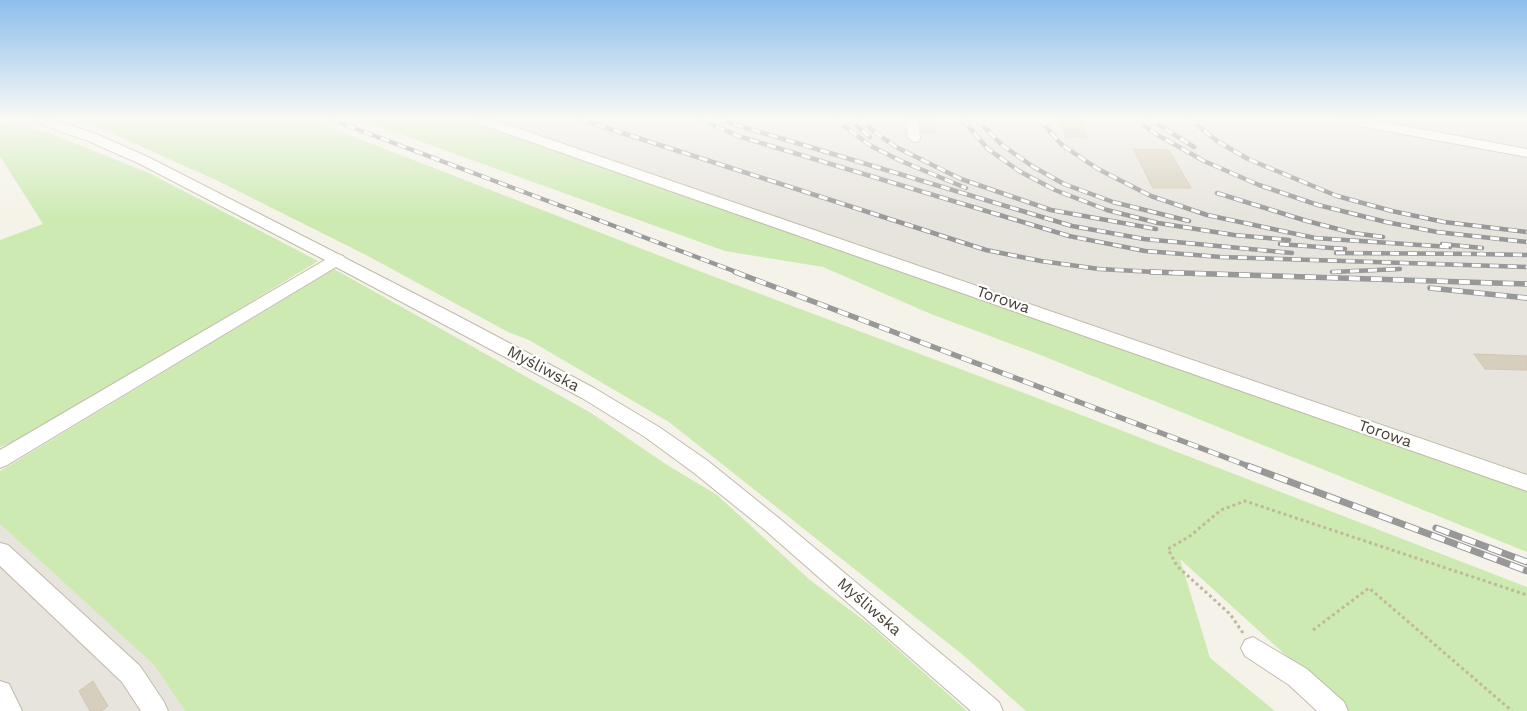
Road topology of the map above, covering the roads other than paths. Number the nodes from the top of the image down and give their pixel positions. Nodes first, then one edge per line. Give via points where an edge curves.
1 (124, 152) edge
2 (571, 152) edge
3 (338, 259) junction
4 (0, 460) edge
5 (1527, 483) edge
6 (0, 552) edge
7 (1253, 648) road end
8 (0, 693) edge
9 (149, 709) edge
10 (9, 711) edge
11 (990, 711) edge
12 (1335, 711) edge

1 - 3 street, Myśliwska
2 - 5 street, Torowa
3 - 4 street
3 - 11 street, Myśliwska via 588,393 652,432 773,525
6 - 9 street via 131,674
7 - 12 street via 1298,677
8 - 10 street

